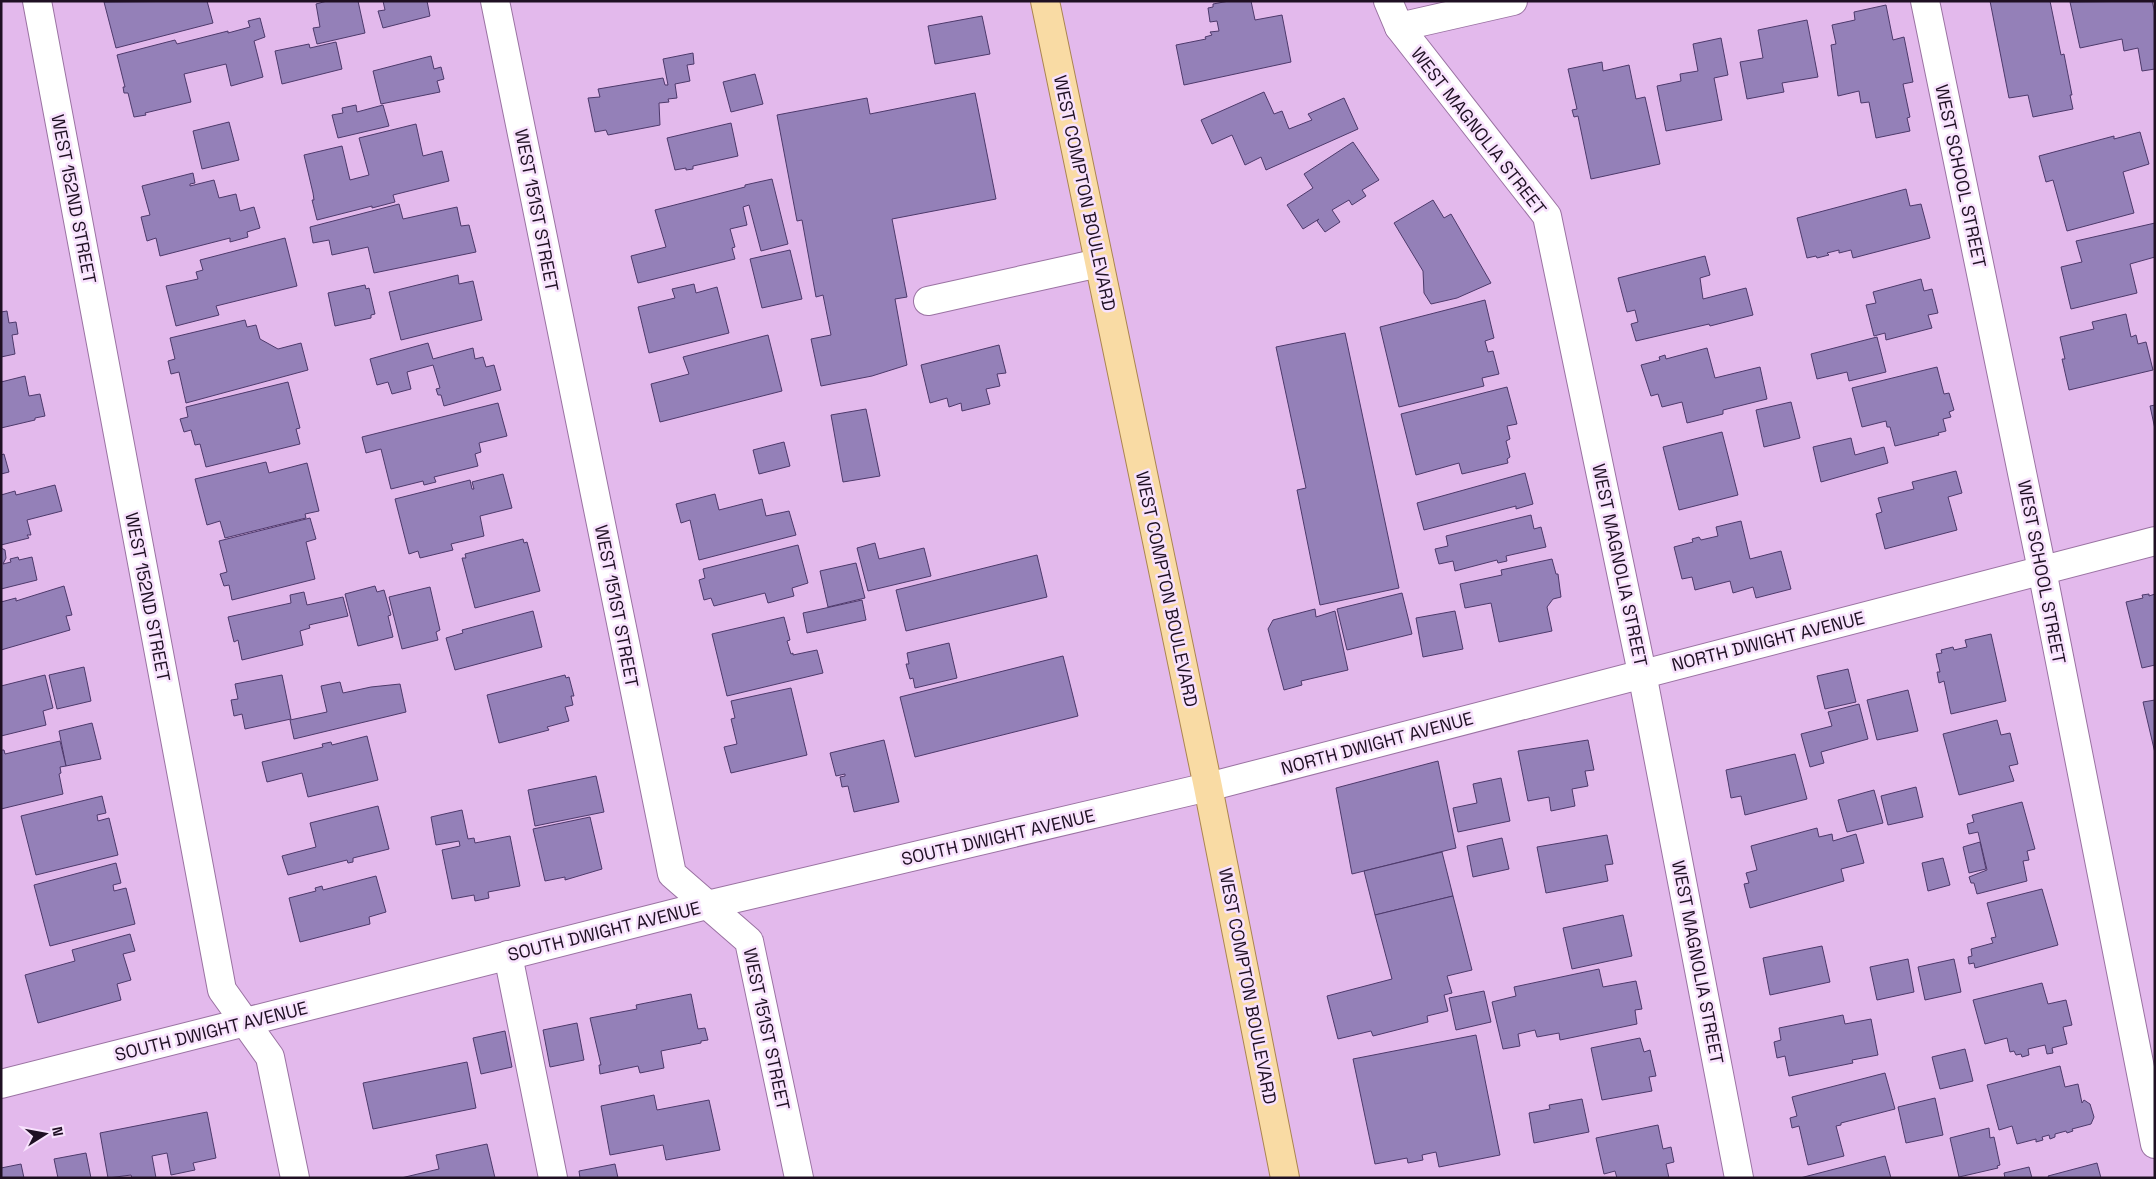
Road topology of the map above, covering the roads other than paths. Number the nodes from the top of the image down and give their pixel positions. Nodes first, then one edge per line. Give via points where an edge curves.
1 (36, 1) edge
2 (495, 1) edge
3 (1045, 1) edge
4 (1388, 1) edge
5 (1514, 1) edge
6 (1925, 1) edge
7 (1399, 27) junction
8 (1100, 264) junction
9 (928, 301) dead end
10 (2155, 541) edge
11 (2042, 570) junction
12 (1642, 673) junction
13 (1208, 787) junction
14 (707, 905) junction
15 (508, 955) junction
16 (245, 1023) junction
17 (1, 1084) edge
18 (2155, 1144) edge
19 (295, 1178) edge
20 (554, 1178) edge
21 (799, 1178) edge
22 (1286, 1178) edge
23 (1739, 1178) edge

1 - 16 street, WEST 152ND STREET via 222,990
2 - 14 street, WEST 151ST STREET via 672,874
3 - 8 main road, WEST COMPTON BOULEVARD
4 - 7 street, WEST MAGNOLIA STREET
5 - 7 street
6 - 11 street, WEST SCHOOL STREET
7 - 12 street, WEST MAGNOLIA STREET via 1548,216
8 - 9 street
8 - 13 main road, WEST COMPTON BOULEVARD
10 - 11 street, NORTH DWIGHT AVENUE
11 - 12 street, NORTH DWIGHT AVENUE
11 - 18 street, WEST SCHOOL STREET
12 - 13 street, NORTH DWIGHT AVENUE
12 - 23 street, WEST MAGNOLIA STREET
13 - 14 street, SOUTH DWIGHT AVENUE
13 - 22 main road, WEST COMPTON BOULEVARD
14 - 15 street, SOUTH DWIGHT AVENUE
14 - 21 street, WEST 151ST STREET via 749,941
15 - 16 street, SOUTH DWIGHT AVENUE
15 - 20 street
16 - 17 street, SOUTH DWIGHT AVENUE
16 - 19 street, WEST 152ND STREET via 270,1057

